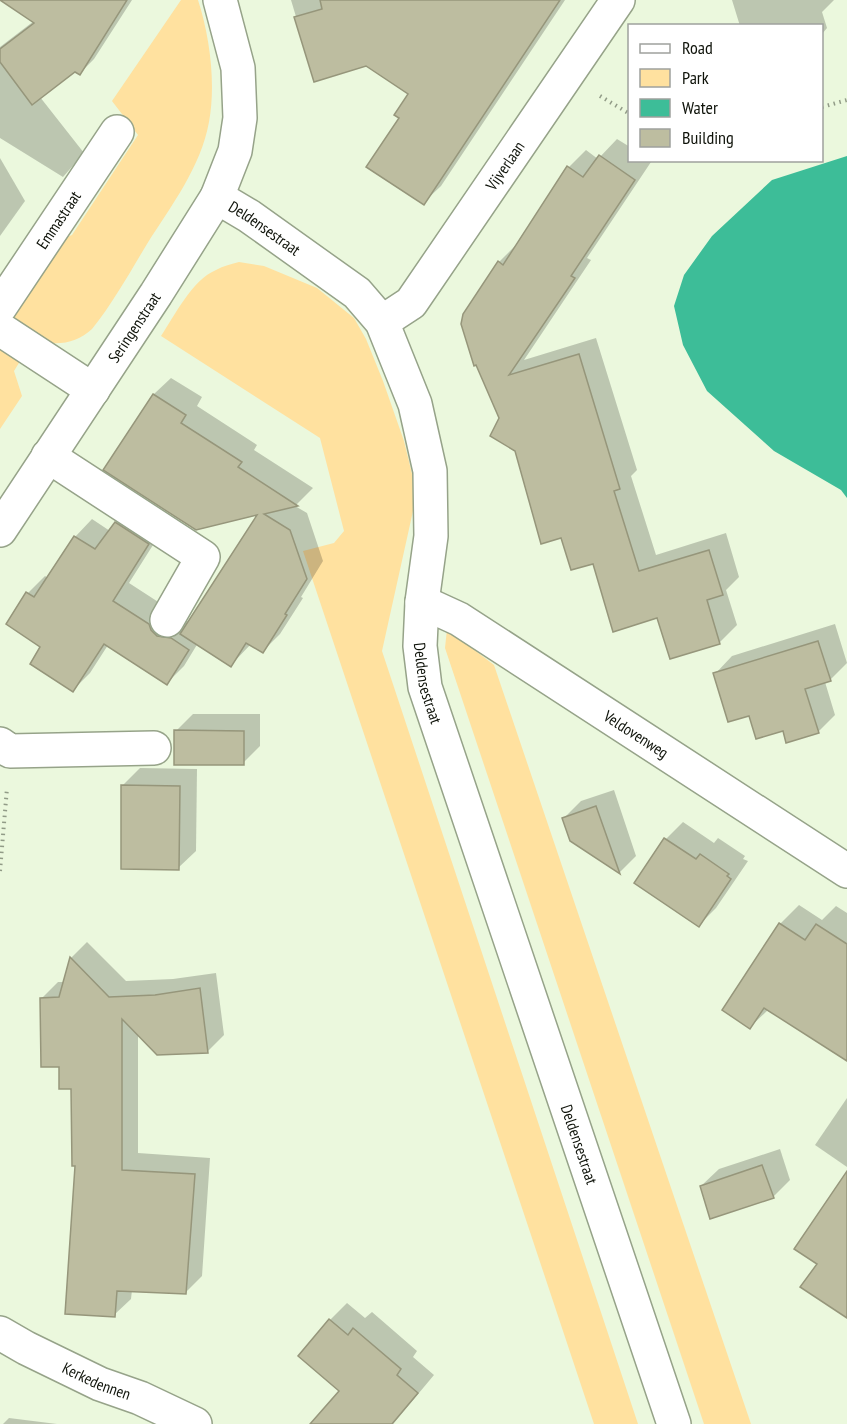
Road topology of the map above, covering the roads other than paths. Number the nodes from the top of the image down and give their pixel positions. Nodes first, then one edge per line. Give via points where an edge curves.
1 (220, 0) edge
2 (618, 0) edge
3 (117, 132) dead end
4 (217, 197) junction
5 (0, 307) edge
6 (382, 322) junction
7 (0, 329) edge
8 (93, 390) junction
9 (48, 456) junction
10 (0, 530) edge
11 (422, 602) junction
12 (167, 620) dead end
13 (5, 748) edge
14 (154, 748) dead end
15 (847, 871) edge
16 (0, 1333) edge
17 (195, 1424) edge
18 (674, 1424) edge

1 - 4 street, Deldensestraat via 238,68 240,118 236,152
2 - 6 street, Vijverlaan via 411,303
3 - 5 street, Emmastraat
4 - 6 street, Deldensestraat via 357,293
4 - 8 street, Seringenstraat
6 - 11 street, Deldensestraat via 415,404 430,471 431,536
7 - 8 street
8 - 9 street, Seringenstraat
9 - 10 street, Seringenstraat
9 - 12 street via 203,557
11 - 15 street, Veldovenweg via 459,619
11 - 18 street, Deldensestraat via 420,646 425,687
13 - 14 street
16 - 17 street, Kerkedennen via 100,1384

